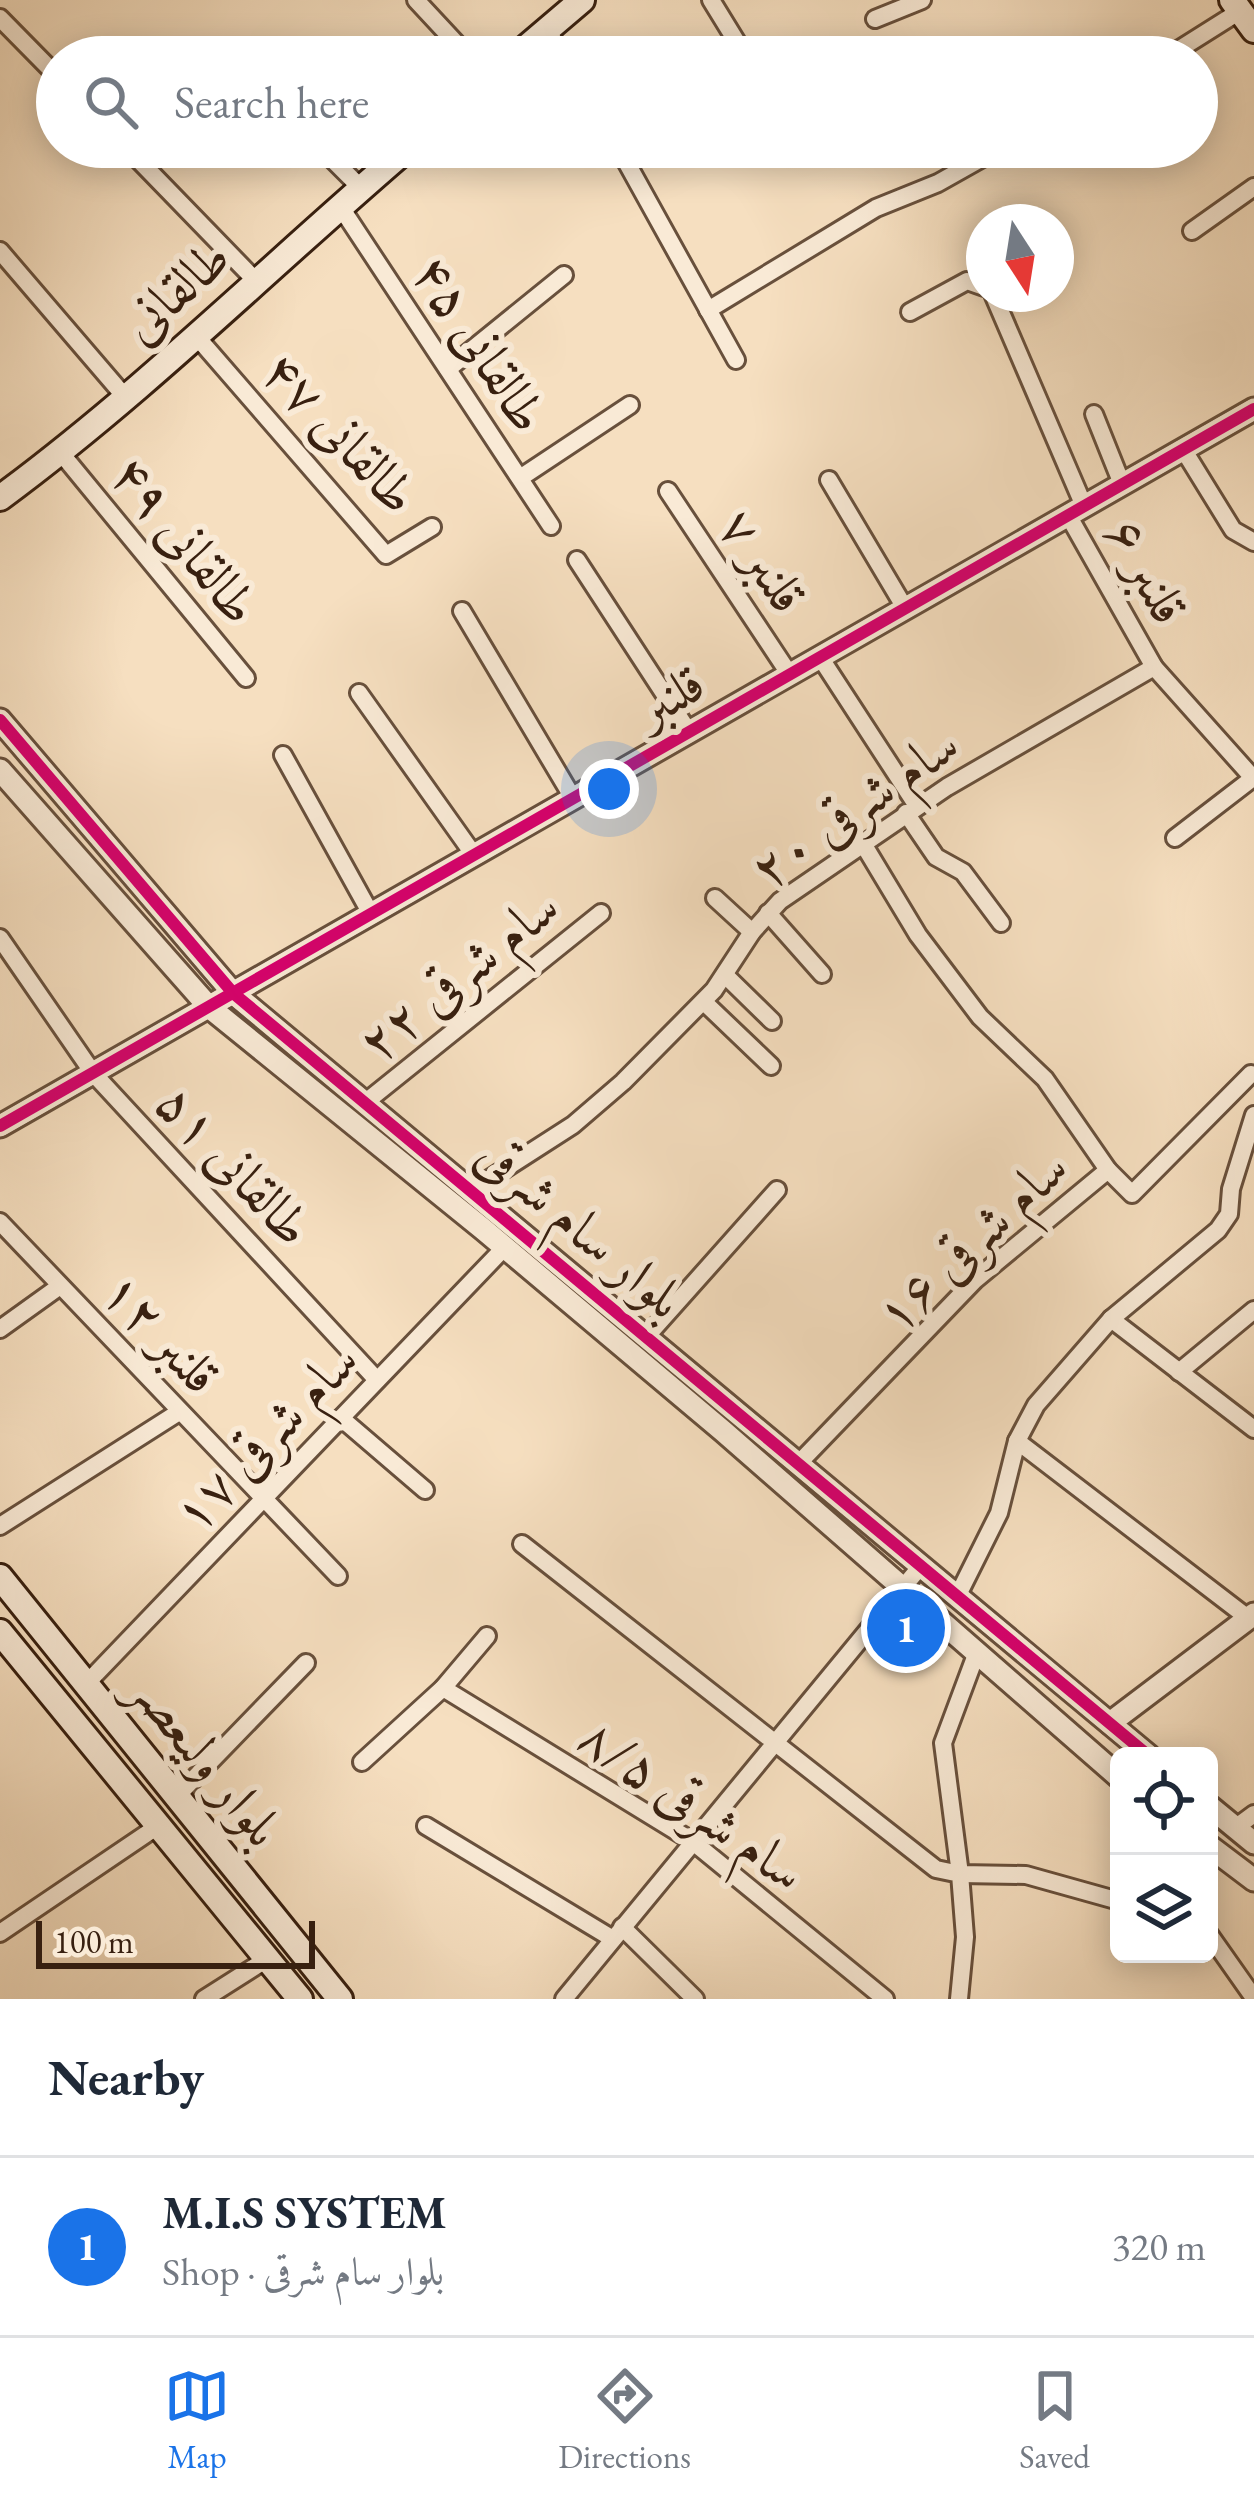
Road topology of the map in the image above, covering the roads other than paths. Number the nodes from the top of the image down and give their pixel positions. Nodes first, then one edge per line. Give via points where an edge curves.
1 (416, 0) edge
2 (583, 0) edge
3 (711, 0) edge
4 (922, 0) edge
5 (1242, 14) edge
6 (0, 18) edge
7 (875, 20) dead end
8 (547, 30) junction
9 (449, 36) edge
10 (540, 36) edge
11 (551, 36) edge
12 (733, 36) edge
13 (1204, 36) edge
14 (36, 55) edge
15 (146, 168) edge
16 (341, 168) edge
17 (384, 168) edge
18 (630, 168) edge
19 (965, 168) edge
20 (361, 188) junction
21 (1254, 188) edge
22 (340, 206) junction
23 (1192, 231) dead end
24 (0, 251) edge
25 (564, 275) dead end
26 (257, 282) junction
27 (966, 282) edge
28 (708, 310) junction
29 (910, 312) dead end
30 (1000, 312) edge
31 (197, 337) junction
32 (736, 360) dead end
33 (448, 369) junction
34 (126, 398) junction
35 (630, 405) dead end
36 (1254, 409) edge
37 (1094, 414) dead end
38 (1183, 449) junction
39 (61, 453) junction
40 (520, 478) junction
41 (829, 480) dead end
42 (1122, 484) junction
43 (668, 491) dead end
44 (0, 498) edge
45 (1076, 510) junction
46 (551, 526) dead end
47 (432, 527) dead end
48 (1254, 542) edge
49 (577, 560) dead end
50 (905, 608) junction
51 (462, 611) dead end
52 (820, 657) junction
53 (1154, 667) junction
54 (790, 675) junction
55 (246, 678) dead end
56 (358, 693) dead end
57 (0, 720) edge
58 (689, 732) junction
59 (283, 754) dead end
60 (0, 770) edge
61 (1253, 778) edge
62 (573, 798) junction
63 (911, 810) junction
64 (1175, 838) dead end
65 (862, 842) junction
66 (474, 855) junction
67 (715, 898) dead end
68 (601, 913) dead end
69 (768, 913) junction
70 (371, 914) junction
71 (1001, 923) dead end
72 (752, 932) junction
73 (0, 938) edge
74 (822, 974) dead end
75 (725, 975) junction
76 (233, 993) junction
77 (704, 1002) junction
78 (208, 1007) junction
79 (772, 1021) dead end
80 (771, 1066) dead end
81 (1252, 1069) edge
82 (93, 1073) junction
83 (367, 1102) junction
84 (1254, 1111) edge
85 (0, 1126) edge
86 (1108, 1170) junction
87 (472, 1190) junction
88 (778, 1190) dead end
89 (0, 1222) edge
90 (505, 1247) junction
91 (60, 1286) junction
92 (1254, 1310) edge
93 (1111, 1319) junction
94 (0, 1329) edge
95 (647, 1336) junction
96 (1179, 1372) junction
97 (377, 1380) junction
98 (179, 1412) junction
99 (340, 1418) junction
100 (1254, 1430) edge
101 (1017, 1441) junction
102 (799, 1464) junction
103 (425, 1490) dead end
104 (262, 1500) junction
105 (0, 1526) edge
106 (522, 1544) dead end
107 (920, 1567) junction
108 (338, 1576) dead end
109 (0, 1577) edge
110 (902, 1586) junction
111 (956, 1597) junction
112 (1251, 1616) edge
113 (0, 1633) edge
114 (487, 1636) dead end
115 (977, 1652) junction
116 (306, 1663) dead end
117 (86, 1684) junction
118 (443, 1688) junction
119 (1110, 1723) junction
120 (774, 1740) junction
121 (1138, 1747) edge
122 (362, 1762) dead end
123 (1110, 1769) edge
124 (177, 1796) junction
125 (1245, 1821) edge
126 (158, 1826) junction
127 (426, 1826) dead end
128 (692, 1841) junction
129 (1254, 1843) edge
130 (1218, 1853) edge
131 (960, 1874) junction
132 (1254, 1880) edge
133 (1110, 1898) edge
134 (0, 1933) edge
135 (618, 1933) junction
136 (1218, 1947) edge
137 (267, 1959) junction
138 (1254, 1998) edge
139 (204, 1999) edge
140 (300, 1999) edge
141 (340, 1999) edge
142 (564, 1999) edge
143 (695, 1999) edge
144 (886, 1999) edge
145 (959, 1999) edge

1 - 9 street
2 - 8 main road
3 - 12 street
4 - 7 street
5 - 13 street
6 - 14 street
8 - 10 main road
8 - 11 street
15 - 26 street
16 - 20 street
17 - 20 main road, طالقانی
18 - 28 street
19 - 28 street via 876,208
20 - 22 main road, طالقانی
21 - 23 street
22 - 26 main road, طالقانی
22 - 33 street, طالقانی ۴۵
24 - 34 street
25 - 33 street
26 - 31 main road, طالقانی
27 - 29 street
28 - 32 street
30 - 45 street, قلنبر ۶
31 - 34 main road, طالقانی
31 - 47 street, طالقانی ۴۷ via 386,555
33 - 40 street, طالقانی ۴۵
34 - 39 main road, طالقانی
35 - 40 street
36 - 38 street, قلنبر
37 - 42 street
38 - 42 street, قلنبر
38 - 48 street via 1233,530
39 - 44 main road, طالقانی
39 - 55 street, طالقانی ۴۹
40 - 46 street, طالقانی ۴۵
41 - 50 street
42 - 45 street, قلنبر
43 - 54 street, قلنبر ۷
45 - 50 street, قلنبر
45 - 53 street, قلنبر ۶
49 - 58 street
50 - 52 street, قلنبر
51 - 62 street
52 - 54 street, قلنبر
52 - 63 street
53 - 61 street, قلنبر ۶
53 - 63 street, سام شرقی ۲۰
54 - 58 street, قلنبر
56 - 66 street
57 - 76 street, بلوار سام شرقی
58 - 62 street, قلنبر
59 - 70 street
60 - 78 street, بلوار سام شرقی
61 - 64 street
62 - 66 street, قلنبر
63 - 65 street, سام شرقی ۲۰
63 - 71 street via 936,857 963,872
65 - 69 street, سام شرقی ۲۰
65 - 86 street via 931,952 980,1017 1045,1079
66 - 70 street, قلنبر
67 - 72 street
68 - 83 street, سام شرقی ۲۲
69 - 72 street, سام شرقی ۲۰
69 - 74 street
70 - 76 street, قلنبر
72 - 75 street, سام شرقی ۲۰
73 - 82 street, طالقانی ۵۱
75 - 77 street, سام شرقی ۲۰
75 - 79 street
76 - 78 street, قلنبر
76 - 83 street, بلوار سام شرقی
77 - 80 street
77 - 87 street, سام شرقی ۲۰ via 597,1106
78 - 82 street, قلنبر
78 - 90 street, بلوار سام شرقی
81 - 84 street
81 - 86 street, سام شرقی ۱۶ via 1132,1194
82 - 85 street, قلنبر
82 - 97 street, طالقانی ۵۱
83 - 87 street, بلوار سام شرقی
84 - 93 street via 1228,1214
86 - 102 street, سام شرقی ۱۶ via 975,1280
87 - 95 street, بلوار سام شرقی
88 - 95 street
89 - 91 street, قلنبر ۱۲
90 - 97 street, سام شرقی ۱۷
90 - 110 street, بلوار سام شرقی
91 - 94 street
91 - 98 street, قلنبر ۱۲
92 - 96 street
93 - 96 street
93 - 101 street via 1036,1405
95 - 102 street, بلوار سام شرقی
96 - 100 street
97 - 99 street, سام شرقی ۱۷
98 - 104 street, قلنبر ۱۲
98 - 105 street
99 - 103 street
99 - 104 street, سام شرقی ۱۷
101 - 111 street via 999,1513
101 - 112 street
102 - 107 street, بلوار سام شرقی
104 - 108 street, قلنبر ۱۲
104 - 117 street, سام شرقی ۱۷
106 - 120 street
107 - 110 street
107 - 111 street, بلوار سام شرقی
109 - 117 main road, بلوار ولیعصر
110 - 115 street, بلوار سام شرقی
110 - 120 street
111 - 119 street, بلوار سام شرقی
112 - 119 street
113 - 126 main road, بلوار ولیعصر
114 - 118 street
115 - 123 street, بلوار سام شرقی
115 - 131 street via 943,1743
116 - 124 street
117 - 124 main road, بلوار ولیعصر
118 - 122 street
118 - 128 street, سام شرقی ۸/۵
119 - 121 street, بلوار سام شرقی
120 - 128 street
120 - 131 street via 936,1869
124 - 141 main road, بلوار ولیعصر
125 - 129 street
126 - 134 street
126 - 137 main road, بلوار ولیعصر
127 - 135 street
128 - 135 street
128 - 144 street, سام شرقی ۸/۵
130 - 132 street
131 - 133 street via 1027,1875
131 - 145 street
135 - 142 street
135 - 143 street
136 - 138 street
137 - 139 street
137 - 140 main road, بلوار ولیعصر

